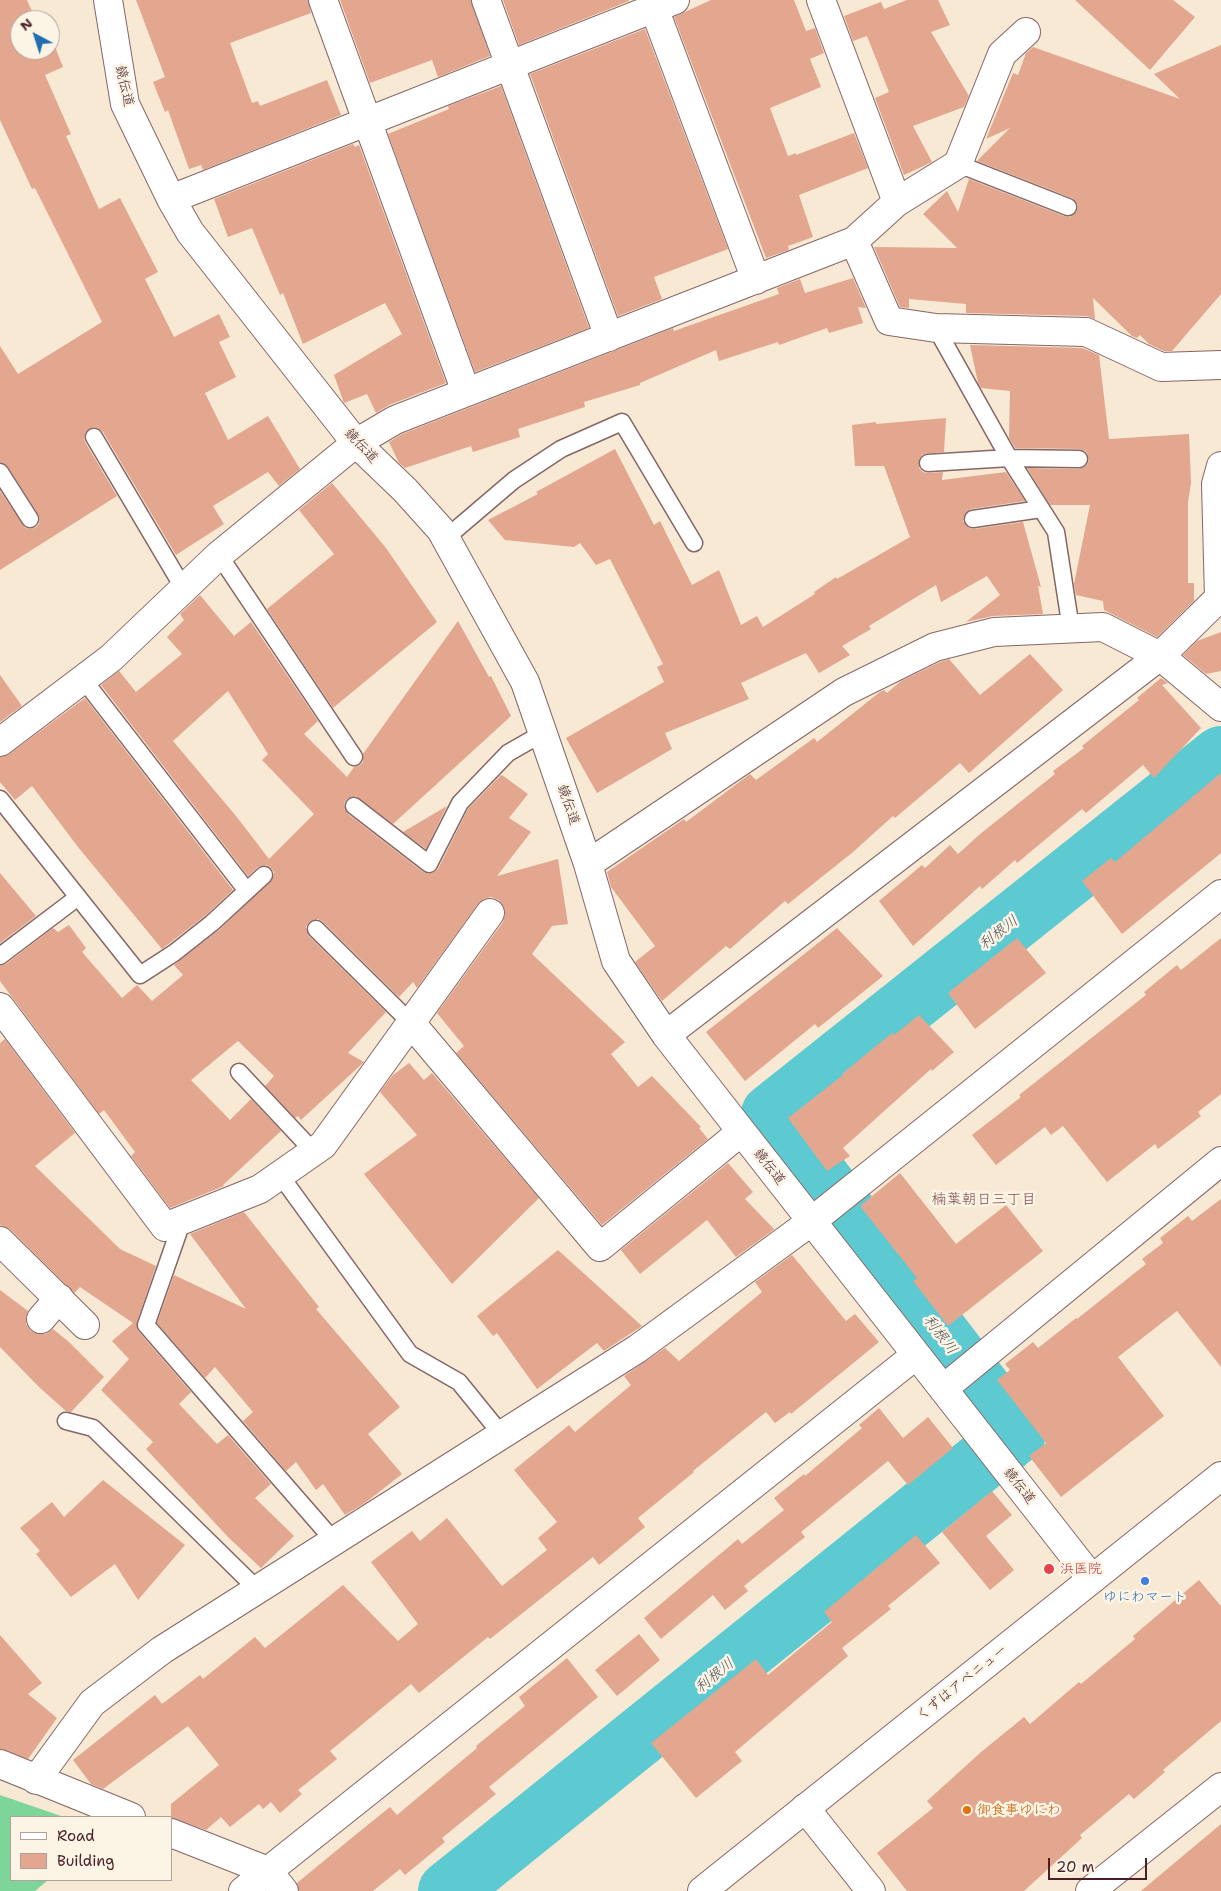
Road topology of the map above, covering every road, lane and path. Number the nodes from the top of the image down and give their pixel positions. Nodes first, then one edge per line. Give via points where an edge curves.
1 (108, 0) edge
2 (323, 0) edge
3 (486, 0) edge
4 (821, 0) edge
5 (660, 3) edge
6 (1026, 32) dead end
7 (510, 65) junction
8 (368, 121) junction
9 (958, 164) junction
10 (171, 199) junction
11 (897, 202) junction
12 (1068, 207) dead end
13 (854, 241) junction
14 (756, 280) junction
15 (936, 328) junction
16 (609, 337) junction
17 (1221, 364) edge
18 (466, 392) junction
19 (94, 437) dead end
20 (356, 443) junction
21 (1009, 458) junction
22 (1079, 459) dead end
23 (928, 463) dead end
24 (1221, 466) edge
25 (0, 472) edge
26 (1041, 509) junction
27 (973, 519) dead end
28 (30, 520) dead end
29 (446, 538) junction
30 (694, 543) dead end
31 (220, 555) junction
32 (184, 589) junction
33 (1071, 629) junction
34 (1160, 656) junction
35 (82, 679) junction
36 (1221, 707) edge
37 (543, 733) junction
38 (1, 738) edge
39 (354, 756) dead end
40 (0, 799) edge
41 (354, 806) dead end
42 (588, 864) junction
43 (264, 875) dead end
44 (247, 891) junction
45 (1221, 894) edge
46 (78, 897) junction
47 (490, 912) dead end
48 (316, 929) dead end
49 (0, 956) edge
50 (0, 1007) edge
51 (411, 1023) junction
52 (666, 1035) junction
53 (239, 1072) dead end
54 (741, 1132) junction
55 (314, 1152) junction
56 (1221, 1161) edge
57 (280, 1175) junction
58 (183, 1220) junction
59 (812, 1221) junction
60 (0, 1241) edge
61 (58, 1298) junction
62 (41, 1319) dead end
63 (85, 1325) dead end
64 (916, 1355) junction
65 (943, 1389) junction
66 (66, 1422) dead end
67 (502, 1435) junction
68 (1221, 1476) edge
69 (334, 1541) junction
70 (1092, 1579) junction
71 (257, 1590) junction
72 (0, 1764) edge
73 (36, 1780) junction
74 (1221, 1787) edge
75 (805, 1808) junction
76 (128, 1816) edge
77 (172, 1833) edge
78 (276, 1881) edge
79 (243, 1891) edge
80 (702, 1891) edge
81 (871, 1891) edge
82 (1090, 1891) edge

1 - 10 street, 鏡伝道 via 126,104
2 - 8 street
3 - 7 street
4 - 11 street
5 - 7 street
5 - 14 street
6 - 9 street via 1002,54
7 - 8 street
7 - 16 street
8 - 10 street
8 - 18 street
9 - 11 street
9 - 12 lane
10 - 20 street, 鏡伝道 via 190,232
11 - 13 street
13 - 14 street
13 - 15 street via 889,321
14 - 16 street
15 - 17 street via 1086,332 1161,367
15 - 21 lane
16 - 18 street
18 - 20 street via 395,420
19 - 32 lane
20 - 29 street, 鏡伝道 via 405,490
20 - 31 street
21 - 22 lane
21 - 23 lane
21 - 26 lane
24 - 34 street via 1216,484 1219,598
25 - 28 lane
26 - 27 lane
26 - 33 lane via 1056,532
29 - 30 lane via 514,480 561,449 622,422
29 - 37 street, 鏡伝道 via 525,682
31 - 32 street
31 - 39 lane
32 - 35 street via 111,658
33 - 34 street via 1103,627
33 - 42 street via 994,632 935,647 844,692
34 - 36 street
34 - 52 street
35 - 38 street
35 - 44 lane
37 - 41 lane via 508,753 460,802 429,864
37 - 42 street, 鏡伝道
40 - 46 lane
42 - 52 street, 鏡伝道 via 616,961
43 - 44 lane
44 - 46 lane via 174,953 140,975
45 - 59 street
46 - 49 lane
47 - 51 street
48 - 51 lane
50 - 58 street via 165,1227
51 - 54 street via 600,1247
51 - 55 street via 323,1145
52 - 54 street, 鏡伝道
53 - 55 lane
54 - 59 street, 鏡伝道
55 - 57 street
56 - 65 street
57 - 58 street via 260,1188
57 - 67 lane via 410,1354 459,1382
58 - 69 lane via 146,1324
59 - 64 street, 鏡伝道
59 - 67 street via 637,1349
60 - 61 street
61 - 62 street
61 - 63 street
64 - 65 street, 鏡伝道
64 - 78 street
65 - 70 street, 鏡伝道
66 - 71 lane via 93,1428
67 - 69 street
68 - 70 street, くずはアベニュー
69 - 71 street
70 - 75 street, くずはアベニュー
71 - 73 street via 162,1650 92,1703
72 - 73 street
73 - 76 street
74 - 82 street
75 - 80 street, くずはアベニュー
75 - 81 street
77 - 78 street
78 - 79 street

